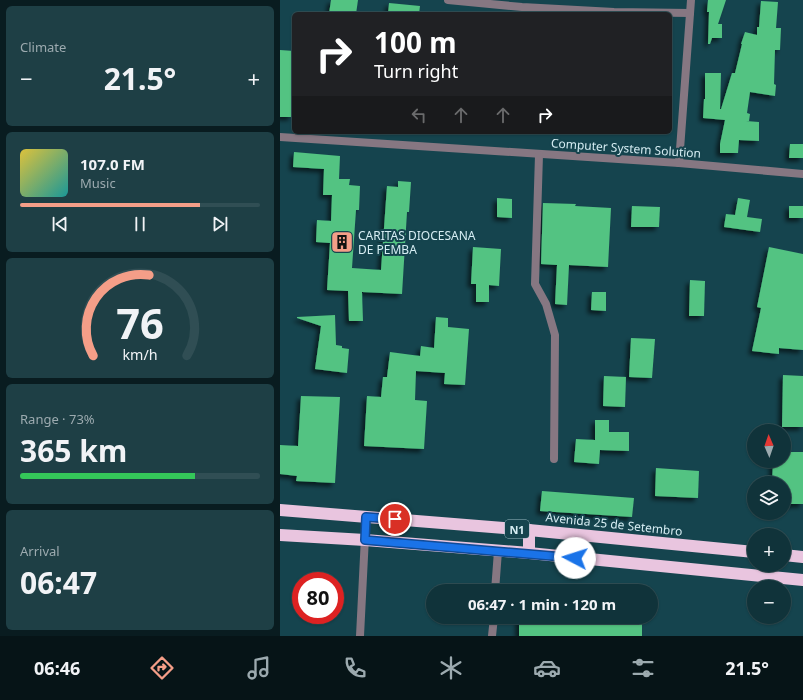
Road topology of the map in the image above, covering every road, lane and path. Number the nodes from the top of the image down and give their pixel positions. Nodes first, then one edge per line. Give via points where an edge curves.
1 (448, 0) edge
2 (691, 0) edge
3 (606, 12) edge
4 (672, 13) edge
5 (690, 13) junction
6 (280, 137) edge
7 (539, 155) junction
8 (679, 164) junction
9 (803, 174) edge
10 (554, 459) dead end
11 (280, 510) edge
12 (366, 517) junction
13 (529, 530) junction
14 (280, 534) edge
15 (365, 540) junction
16 (498, 551) junction
17 (747, 551) edge
18 (529, 553) junction
19 (791, 556) edge
20 (803, 557) edge
21 (803, 580) edge
22 (496, 584) edge
23 (493, 624) edge
24 (360, 636) edge
25 (492, 636) edge

1 - 3 street
2 - 5 street
4 - 5 street
5 - 8 street
6 - 7 street, Computer System Solution
7 - 8 street, Computer System Solution
7 - 10 street via 535,284 546,304 555,335
8 - 9 street, Computer System Solution
11 - 12 highway, Avenida 25 de Setembro / N1
12 - 13 highway, Avenida 25 de Setembro / N1
12 - 15 street
13 - 17 highway, Avenida 25 de Setembro / N1
13 - 18 highway
14 - 15 highway, N1
15 - 16 highway, N1
15 - 24 street
16 - 18 highway, N1
16 - 22 street
18 - 21 highway, N1
19 - 20 highway
23 - 25 street

